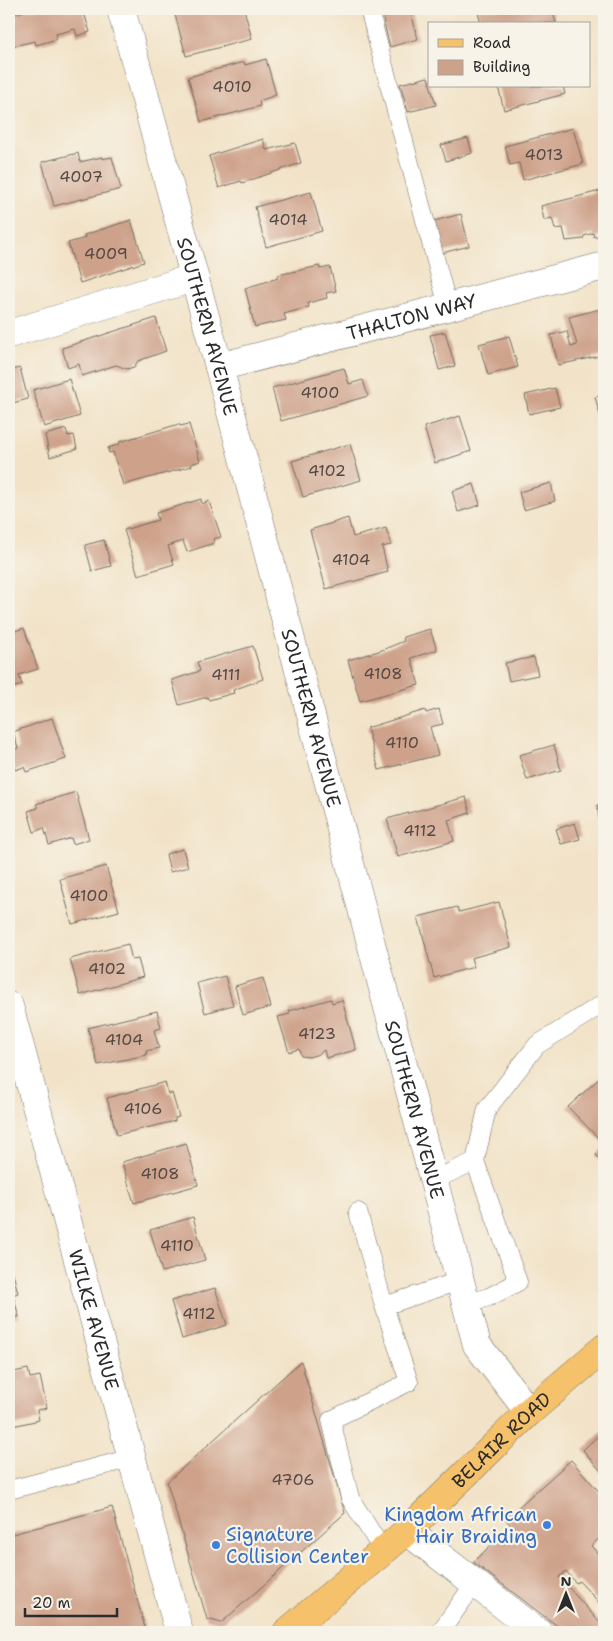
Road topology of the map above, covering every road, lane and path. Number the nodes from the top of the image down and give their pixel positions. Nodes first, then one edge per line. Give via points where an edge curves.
1 (121, 9) edge
2 (369, 9) edge
3 (604, 266) edge
4 (193, 278) junction
5 (448, 307) junction
6 (9, 334) edge
7 (219, 366) junction
8 (604, 1003) edge
9 (9, 1006) edge
10 (475, 1161) junction
11 (432, 1181) junction
12 (358, 1212) dead end
13 (462, 1292) junction
14 (384, 1306) junction
15 (604, 1348) edge
16 (529, 1412) junction
17 (132, 1458) junction
18 (9, 1490) edge
19 (407, 1531) junction
20 (383, 1551) junction
21 (475, 1583) junction
22 (180, 1632) edge
23 (286, 1632) edge
24 (440, 1632) edge
25 (538, 1632) edge

1 - 4 street, SOUTHERN AVENUE
2 - 5 lane
3 - 5 street, THALTON WAY
4 - 6 street
4 - 7 street, SOUTHERN AVENUE
5 - 7 street, THALTON WAY
7 - 11 street, SOUTHERN AVENUE
8 - 10 lane via 537,1044 487,1109
9 - 17 street, WILKE AVENUE
10 - 11 lane
10 - 13 lane via 518,1282 489,1297
11 - 13 street, SOUTHERN AVENUE
12 - 14 lane
13 - 14 lane
13 - 16 street, SOUTHERN AVENUE via 477,1345
14 - 20 lane via 409,1382 331,1420 350,1498
15 - 16 main road, BELAIR ROAD
16 - 19 main road, BELAIR ROAD
17 - 18 lane
17 - 22 street, WILKE AVENUE
19 - 20 main road, BELAIR ROAD
19 - 21 street
20 - 23 main road, BELAIR ROAD
21 - 24 lane
21 - 25 street

